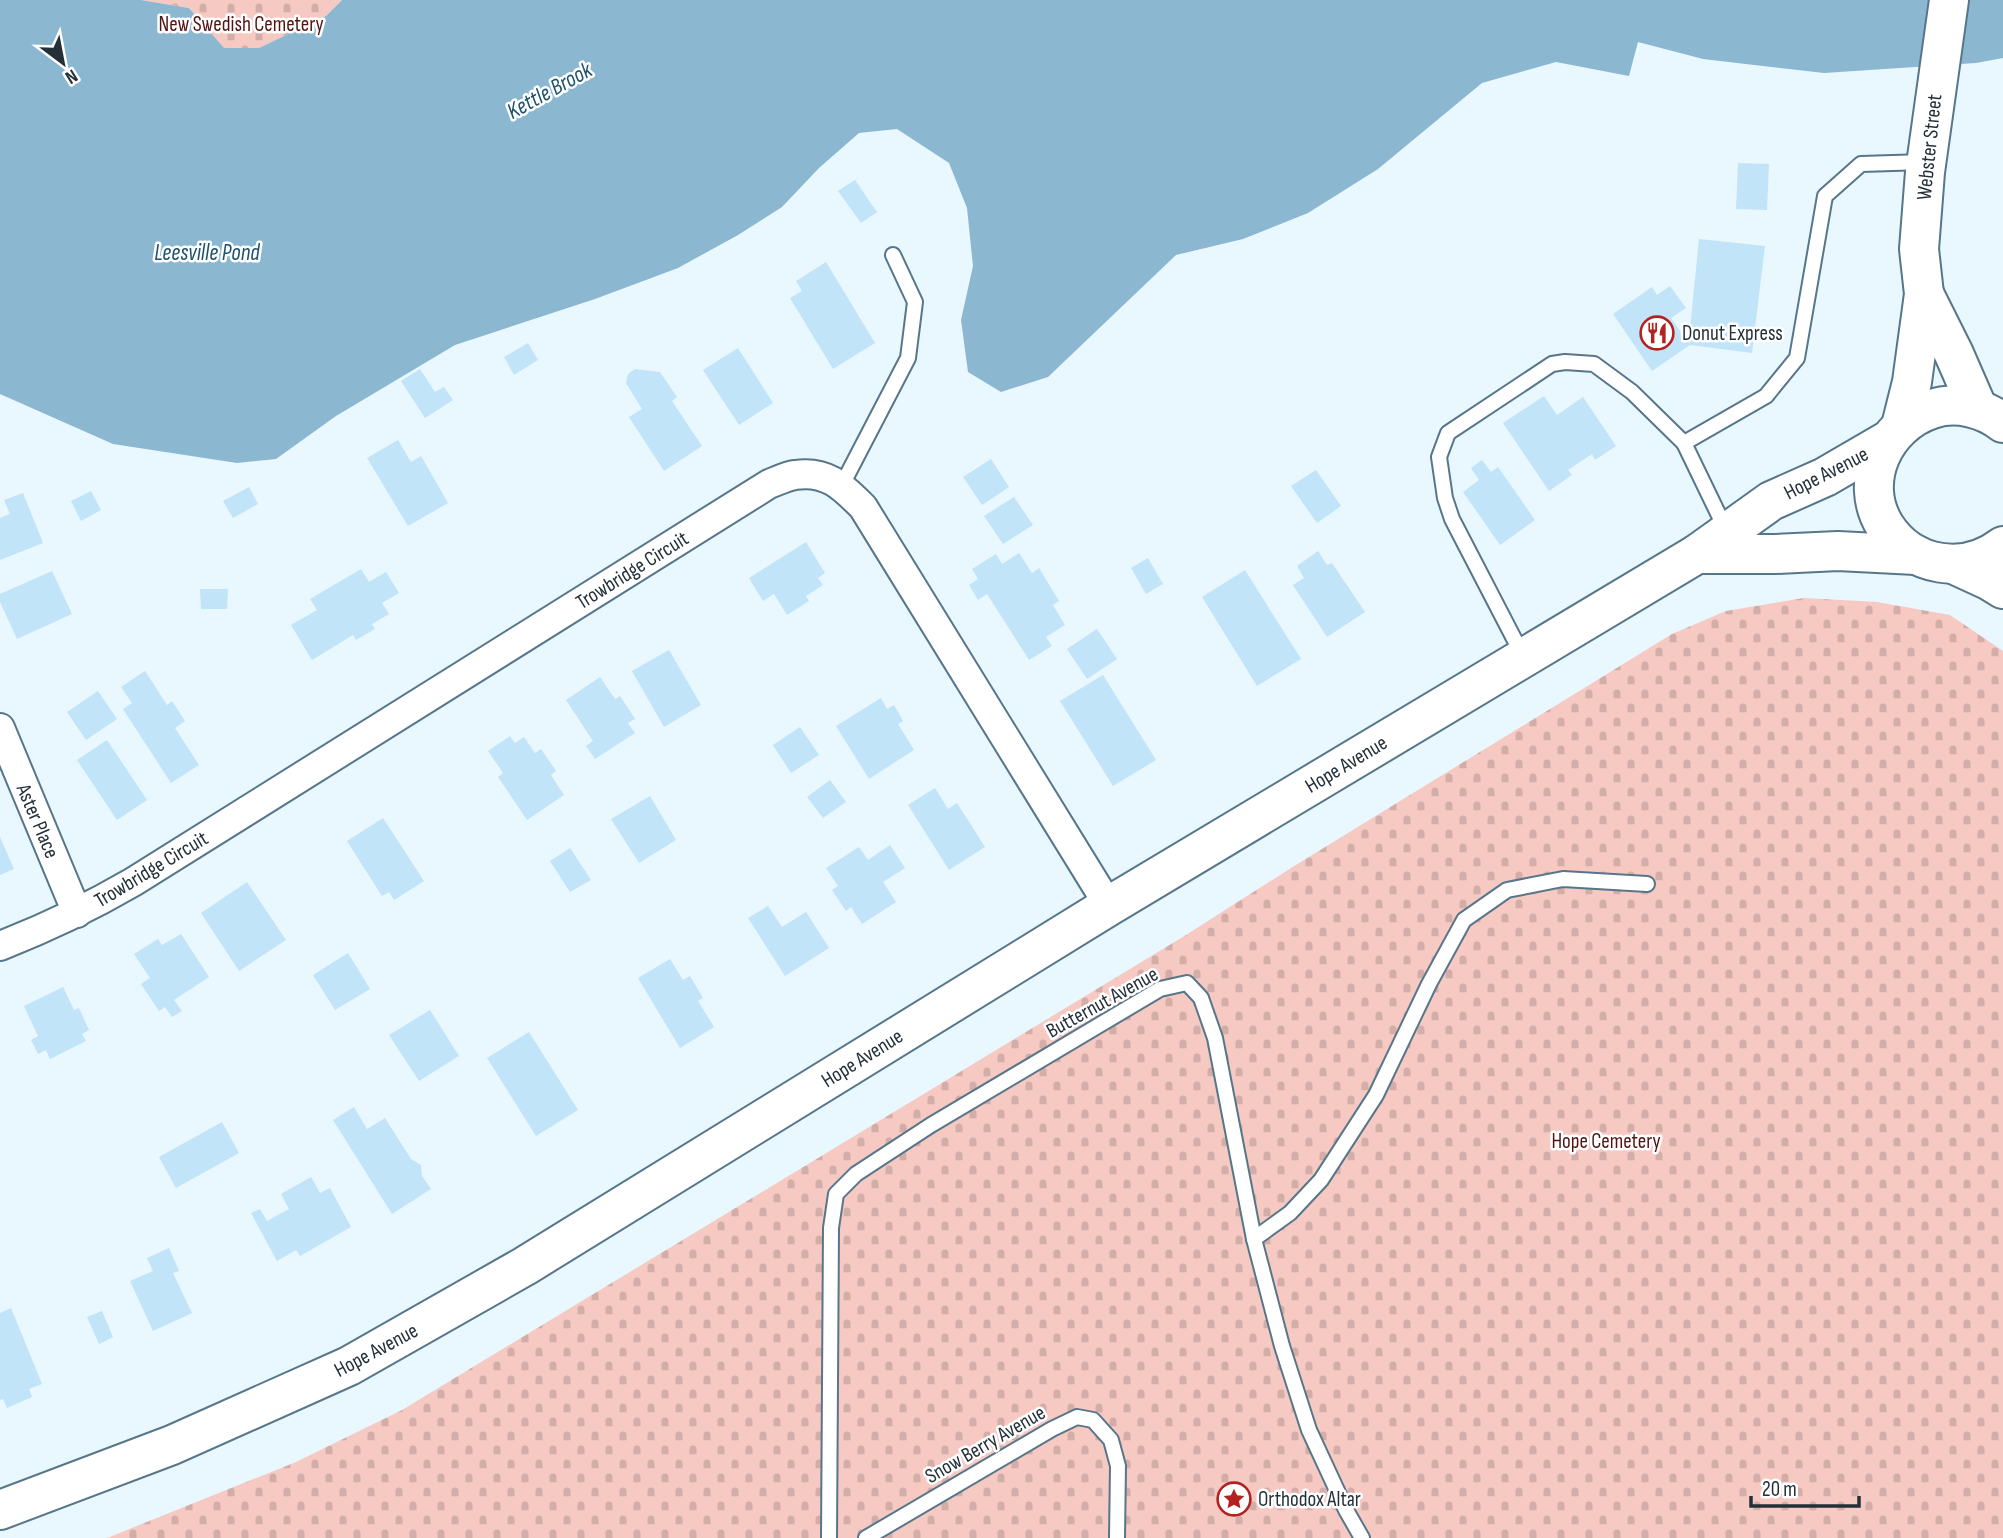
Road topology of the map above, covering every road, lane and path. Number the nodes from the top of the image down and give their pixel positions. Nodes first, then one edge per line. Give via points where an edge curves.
1 (1949, 0) edge
2 (1926, 162) junction
3 (893, 255) dead end
4 (1924, 294) junction
5 (1990, 416) edge
6 (1894, 433) junction
7 (1684, 443) junction
8 (842, 485) junction
9 (1728, 532) junction
10 (2003, 546) edge
11 (1697, 554) junction
12 (1916, 555) junction
13 (1953, 564) junction
14 (2003, 589) edge
15 (1524, 658) junction
16 (0, 728) edge
17 (1647, 884) dead end
18 (1110, 906) junction
19 (77, 913) junction
20 (0, 946) edge
21 (1254, 1239) junction
22 (0, 1510) edge
23 (829, 1538) edge
24 (866, 1538) edge
25 (1117, 1538) edge
26 (1362, 1538) edge

1 - 2 main road, Webster Street
2 - 4 main road, Webster Street via 1919,249
2 - 7 lane via 1861,164 1825,197 1797,358 1766,396
3 - 8 lane via 915,302 908,358
4 - 5 main road, Webster Street
4 - 6 main road, Webster Street via 1912,382
5 - 6 main road, Hope Avenue via 1958,406 1937,407 1918,414
6 - 9 main road, Hope Avenue via 1825,477 1771,501
6 - 12 main road, Webster Street via 1878,461 1876,505 1885,525
7 - 9 lane
7 - 15 lane via 1632,392 1594,364 1565,362 1552,364 1448,433 1439,457 1452,519
8 - 18 street via 863,507
8 - 19 street, Trowbridge Circuit via 822,476 795,475 769,484
9 - 11 main road, Hope Avenue
10 - 13 main road via 1974,561
11 - 12 main road via 1838,551
11 - 15 main road, Hope Avenue
12 - 13 main road
13 - 14 main road
15 - 18 main road, Hope Avenue
16 - 19 street, Aster Place
17 - 21 lane via 1563,879 1507,890 1464,920 1376,1095 1321,1180 1290,1213
18 - 22 main road, Hope Avenue via 524,1266 349,1366 172,1445
19 - 20 street, Trowbridge Circuit
21 - 23 lane, Butternut Avenue via 1214,1038 1201,998 1187,983 1160,989 856,1174 836,1194 831,1228
21 - 26 lane, Butternut Avenue via 1310,1430
24 - 25 lane, Snow Berry Avenue via 1077,1417 1093,1420 1111,1440 1118,1466

